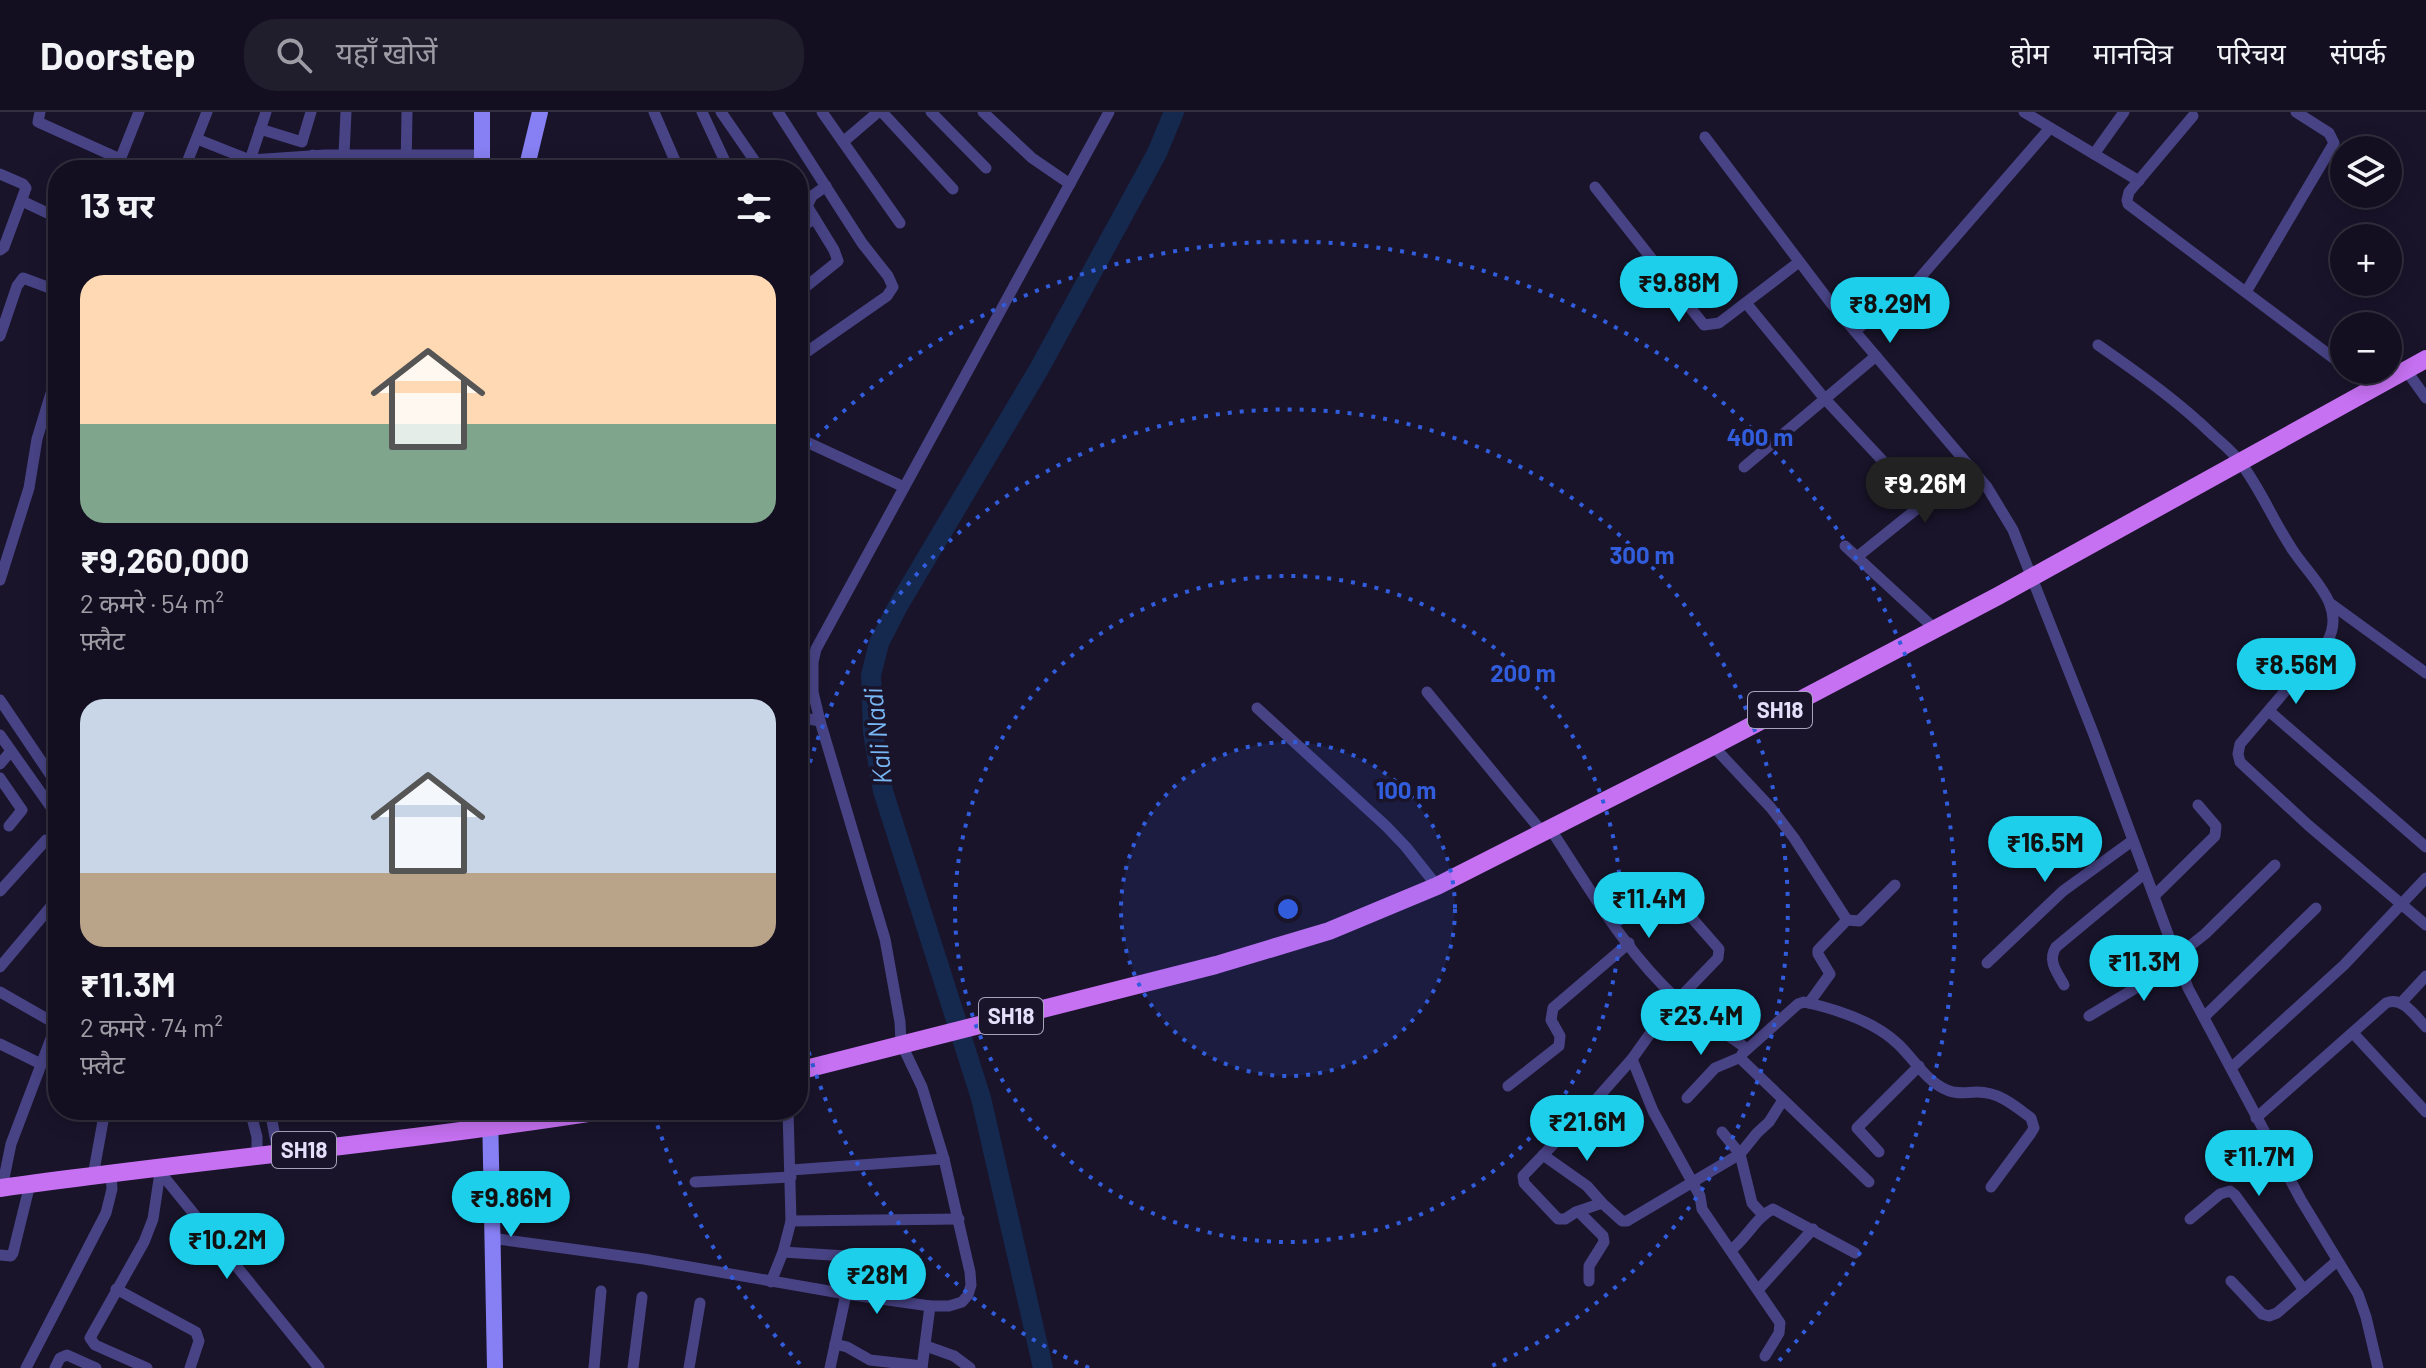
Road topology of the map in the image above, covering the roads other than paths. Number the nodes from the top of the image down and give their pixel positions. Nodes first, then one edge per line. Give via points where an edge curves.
1 (40, 112) edge
2 (139, 112) edge
3 (207, 112) edge
4 (266, 112) edge
5 (311, 112) edge
6 (346, 112) edge
7 (407, 112) edge
8 (482, 112) edge
9 (540, 112) edge
10 (654, 112) edge
11 (702, 112) edge
12 (721, 112) edge
13 (778, 112) edge
14 (822, 112) edge
15 (880, 112) edge
16 (931, 112) edge
17 (983, 112) edge
18 (1109, 112) edge
19 (2024, 112) edge
20 (2124, 112) edge
21 (2296, 112) edge
22 (2193, 116) dead end
23 (2050, 128) junction
24 (260, 129) junction
25 (1705, 137) dead end
26 (197, 139) junction
27 (843, 142) junction
28 (344, 154) junction
29 (2094, 154) junction
30 (313, 155) junction
31 (406, 156) junction
32 (110, 160) edge
33 (120, 160) edge
34 (188, 160) edge
35 (250, 160) junction
36 (313, 160) edge
37 (406, 160) edge
38 (449, 160) edge
39 (482, 160) edge
40 (528, 160) edge
41 (675, 160) edge
42 (724, 160) edge
43 (754, 160) edge
44 (986, 168) dead end
45 (0, 174) edge
46 (2139, 181) junction
47 (1070, 184) junction
48 (826, 186) junction
49 (1595, 187) dead end
50 (953, 189) dead end
51 (22, 201) junction
52 (808, 201) edge
53 (808, 208) edge
54 (48, 213) edge
55 (814, 218) junction
56 (808, 223) edge
57 (900, 223) dead end
58 (0, 250) edge
59 (1799, 262) junction
60 (808, 285) edge
61 (48, 287) edge
62 (2246, 292) junction
63 (1746, 303) junction
64 (1855, 331) junction
65 (0, 336) edge
66 (2098, 345) dead end
67 (808, 351) edge
68 (2330, 355) edge
69 (1876, 356) junction
70 (2426, 359) edge
71 (2406, 370) junction
72 (2368, 384) edge
73 (2373, 388) junction
74 (2426, 398) edge
75 (1825, 399) junction
76 (48, 403) edge
77 (808, 443) edge
78 (2240, 461) junction
79 (1970, 466) junction
80 (1744, 467) dead end
81 (904, 487) junction
82 (1923, 504) junction
83 (1845, 546) dead end
84 (1857, 557) junction
85 (2032, 577) junction
86 (0, 580) edge
87 (2331, 603) junction
88 (1935, 629) junction
89 (2426, 673) edge
90 (1427, 692) dead end
91 (0, 700) edge
92 (1257, 708) dead end
93 (2269, 711) junction
94 (808, 719) edge
95 (820, 721) junction
96 (0, 735) edge
97 (1713, 746) junction
98 (11, 751) junction
99 (1, 763) edge
100 (48, 771) edge
101 (0, 778) edge
102 (48, 803) edge
103 (2198, 805) dead end
104 (9, 826) dead end
105 (1547, 831) junction
106 (46, 840) dead end
107 (2132, 841) junction
108 (2426, 847) edge
109 (2275, 865) dead end
110 (2145, 873) junction
111 (2426, 878) edge
112 (1895, 885) dead end
113 (1437, 886) junction
114 (0, 891) edge
115 (2154, 896) junction
116 (2402, 904) junction
117 (2316, 908) dead end
118 (48, 910) edge
119 (1691, 917) dead end
120 (1847, 920) junction
121 (2426, 925) edge
122 (1629, 943) junction
123 (2175, 956) junction
124 (1987, 963) dead end
125 (0, 967) edge
126 (2426, 976) edge
127 (2064, 985) dead end
128 (0, 992) edge
129 (1677, 1000) junction
130 (1809, 1003) junction
131 (2401, 1003) junction
132 (2089, 1016) dead end
133 (48, 1017) edge
134 (2204, 1017) junction
135 (2426, 1027) edge
136 (2353, 1033) junction
137 (910, 1042) junction
138 (0, 1044) edge
139 (48, 1046) edge
140 (1744, 1053) junction
141 (1632, 1059) junction
142 (41, 1064) junction
143 (1919, 1066) junction
144 (808, 1068) edge
145 (2231, 1068) junction
146 (1508, 1086) dead end
147 (1687, 1098) dead end
148 (1783, 1100) junction
149 (2426, 1112) edge
150 (2256, 1118) junction
151 (105, 1120) edge
152 (253, 1120) edge
153 (272, 1120) edge
154 (484, 1120) edge
155 (490, 1120) edge
156 (788, 1120) edge
157 (1722, 1132) dead end
158 (1879, 1152) dead end
159 (278, 1153) junction
160 (1740, 1154) junction
161 (257, 1155) junction
162 (1543, 1155) junction
163 (944, 1159) junction
164 (160, 1169) junction
165 (791, 1173) junction
166 (102, 1174) junction
167 (1692, 1180) junction
168 (695, 1182) dead end
169 (1869, 1182) dead end
170 (30, 1184) junction
171 (1991, 1187) dead end
172 (1, 1188) edge
173 (1602, 1203) junction
174 (1576, 1212) junction
175 (1763, 1215) junction
176 (959, 1219) junction
177 (2190, 1219) dead end
178 (791, 1221) junction
179 (1813, 1229) junction
180 (491, 1238) junction
181 (1731, 1250) junction
182 (783, 1252) junction
183 (1855, 1253) dead end
184 (0, 1255) edge
185 (910, 1260) dead end
186 (2337, 1261) junction
187 (1589, 1281) dead end
188 (2231, 1281) dead end
189 (771, 1282) junction
190 (116, 1289) junction
191 (1758, 1290) junction
192 (2304, 1290) junction
193 (601, 1291) dead end
194 (846, 1294) junction
195 (642, 1297) dead end
196 (700, 1303) dead end
197 (930, 1306) junction
198 (928, 1334) junction
199 (835, 1344) junction
200 (1765, 1356) dead end
201 (870, 1364) edge
202 (316, 1367) edge
203 (922, 1367) edge
204 (26, 1368) edge
205 (55, 1368) edge
206 (96, 1368) edge
207 (147, 1368) edge
208 (190, 1368) edge
209 (495, 1368) edge
210 (594, 1368) edge
211 (633, 1368) edge
212 (689, 1368) edge
213 (830, 1368) edge
214 (970, 1368) edge
215 (2378, 1368) edge

1 - 32 street via 38,122
2 - 33 street
3 - 26 street
4 - 24 street
5 - 24 street via 302,142
6 - 28 street
7 - 31 street
8 - 39 street
9 - 40 street
10 - 41 street
11 - 42 street
12 - 43 street
13 - 48 street
14 - 27 street
15 - 27 street
15 - 50 street
16 - 44 street
17 - 47 street via 1032,158
18 - 47 street
19 - 23 street
20 - 29 street
21 - 62 street via 2329,133 2334,143
22 - 46 street
23 - 29 street
23 - 64 street via 1918,280
24 - 35 street
25 - 59 street
26 - 34 street
26 - 35 street
27 - 57 street
28 - 30 street
28 - 31 street
29 - 46 street
30 - 35 street
30 - 36 street
31 - 37 street
31 - 38 street
45 - 51 street via 26,186
46 - 62 street via 2127,196 2128,204
47 - 81 street
48 - 52 street
48 - 67 street via 893,287
49 - 63 street via 1704,325 1719,323
51 - 54 street
51 - 58 street
53 - 55 street
55 - 56 street
55 - 60 street via 838,261
59 - 63 street
59 - 64 street
61 - 65 street via 23,278
62 - 68 street
63 - 75 street
64 - 69 street
66 - 78 street via 2194,417
69 - 75 street
69 - 79 street
70 - 71 main road, SH18
71 - 73 main road, SH18
71 - 74 street
72 - 73 street
73 - 78 main road, SH18
75 - 80 street
75 - 82 street
76 - 86 street
77 - 81 street
78 - 85 main road, SH18
78 - 87 street
79 - 82 street
79 - 85 street via 1999,505
81 - 95 street via 816,649 813,692
82 - 84 street
83 - 84 street
84 - 88 street
85 - 88 main road, SH18
85 - 107 street
87 - 89 street
87 - 93 street via 2335,629
88 - 97 main road, SH18
90 - 105 street
91 - 100 street
92 - 113 street via 1386,826
93 - 108 street
93 - 116 street via 2240,744 2240,762
94 - 95 street
95 - 137 street via 885,939 900,1022
96 - 98 street
97 - 105 main road, SH18
97 - 120 street via 1771,808
98 - 99 street
98 - 102 street
101 - 104 street via 22,810
103 - 115 street via 2216,826 2215,836
105 - 113 main road, SH18
105 - 122 street
106 - 114 street
107 - 110 street
107 - 124 street via 2063,891
109 - 123 street
110 - 115 street
110 - 127 street via 2056,947 2052,961
111 - 116 street
112 - 120 street via 1859,921
113 - 137 main road, SH18 via 1329,931 1216,965
115 - 123 street
116 - 121 street
116 - 145 street
117 - 134 street
118 - 125 street
119 - 129 street via 1720,955
120 - 130 street via 1818,950 1830,974
122 - 129 street
122 - 146 street via 1553,1008 1559,1046
123 - 132 street via 2139,986
123 - 134 street
126 - 131 street
128 - 133 street
129 - 140 street
129 - 141 street
130 - 140 street via 1791,1008
130 - 143 street via 1841,1011 1883,1033
131 - 135 street
131 - 136 street via 2386,1003
134 - 145 street
136 - 149 street
136 - 150 street
137 - 144 main road, SH18
137 - 163 street
138 - 142 street
139 - 142 street
140 - 147 street via 1715,1068
140 - 148 street
141 - 162 street
141 - 167 street via 1658,1122
142 - 172 street
143 - 158 street via 1857,1128
143 - 171 street via 1949,1091 1990,1093 2031,1118 2034,1128
145 - 150 street
148 - 160 street
148 - 169 street
150 - 186 street
151 - 166 street
152 - 161 street
153 - 159 street
154 - 159 main road, SH18
155 - 180 street
156 - 165 street
157 - 160 street
159 - 161 main road, SH18
160 - 167 street
160 - 175 street via 1752,1203
161 - 164 main road, SH18
162 - 173 street
162 - 174 street via 1523,1176 1524,1183 1558,1219
163 - 165 street
163 - 176 street
164 - 166 main road, SH18
164 - 190 street via 153,1219
164 - 202 street
165 - 168 street
165 - 178 street
166 - 170 main road, SH18
166 - 204 street via 112,1189 106,1213
167 - 173 street via 1624,1222
167 - 181 street via 1702,1209
170 - 172 main road, SH18
170 - 184 street via 13,1253
173 - 174 street
174 - 187 street via 1604,1238 1589,1266
175 - 179 street via 1778,1210
175 - 181 street
176 - 178 street
176 - 197 street via 970,1272 968,1295 949,1306
177 - 192 street via 2230,1191
178 - 182 street
179 - 183 street
179 - 191 street
180 - 189 street
180 - 209 street
181 - 191 street
182 - 185 street
182 - 189 street
186 - 192 street
186 - 215 street via 2358,1294
188 - 192 street via 2269,1316
189 - 194 street
190 - 207 street via 91,1342
190 - 208 street via 196,1332 199,1341
191 - 200 street via 1780,1323
193 - 210 street
194 - 197 street
194 - 199 street
195 - 211 street
196 - 212 street
197 - 198 street
198 - 203 street
198 - 214 street
199 - 201 street
199 - 213 street
201 - 203 street
205 - 206 street via 67,1355

